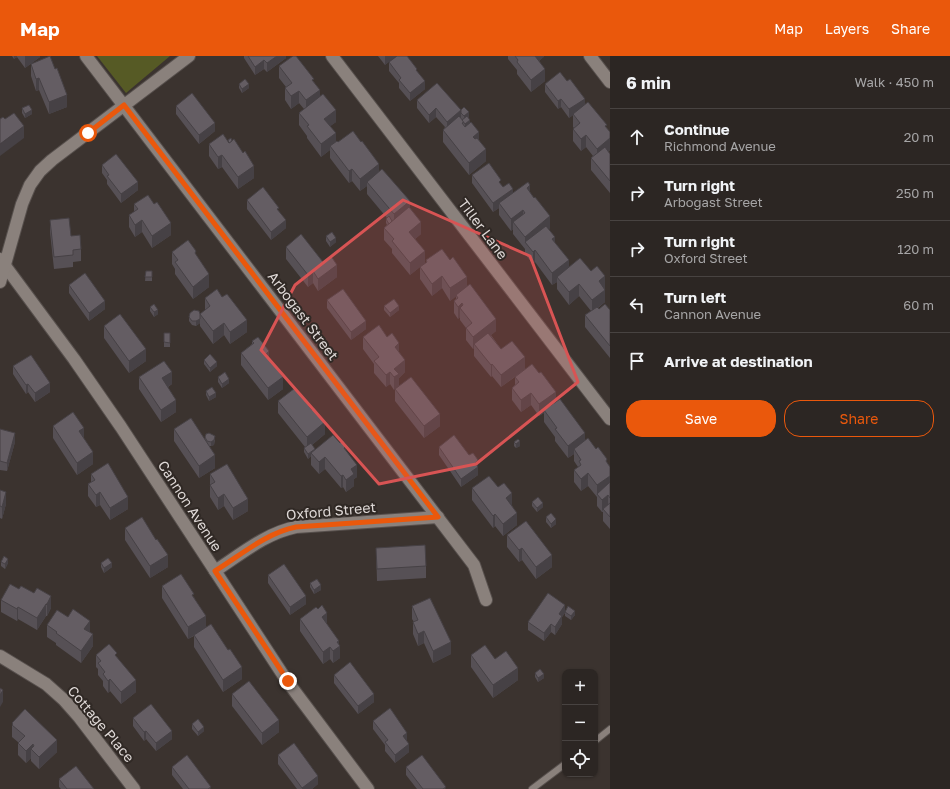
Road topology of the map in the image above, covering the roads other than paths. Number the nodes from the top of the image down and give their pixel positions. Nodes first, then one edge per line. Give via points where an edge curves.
1 (86, 56) edge
2 (189, 56) edge
3 (332, 56) edge
4 (590, 56) edge
5 (610, 82) edge
6 (124, 105) junction
7 (2, 262) edge
8 (0, 282) edge
9 (610, 420) edge
10 (438, 517) junction
11 (215, 571) junction
12 (486, 600) dead end
13 (0, 656) edge
14 (610, 729) edge
15 (598, 738) edge
16 (562, 766) edge
17 (134, 789) edge
18 (367, 789) edge
19 (532, 789) edge

1 - 6 street, Arbogast Street
2 - 6 street
3 - 9 street, Tiller Lane
4 - 5 street
6 - 7 street via 40,171 30,185 22,204
6 - 10 street, Arbogast Street
7 - 8 street
7 - 11 street, Cannon Avenue via 121,427
10 - 11 street, Oxford Street via 282,530
10 - 12 street, Arbogast Street via 474,565
11 - 18 street, Cannon Avenue via 288,681
13 - 17 street, Cottage Place via 46,684 64,700
14 - 15 lane
16 - 19 lane

